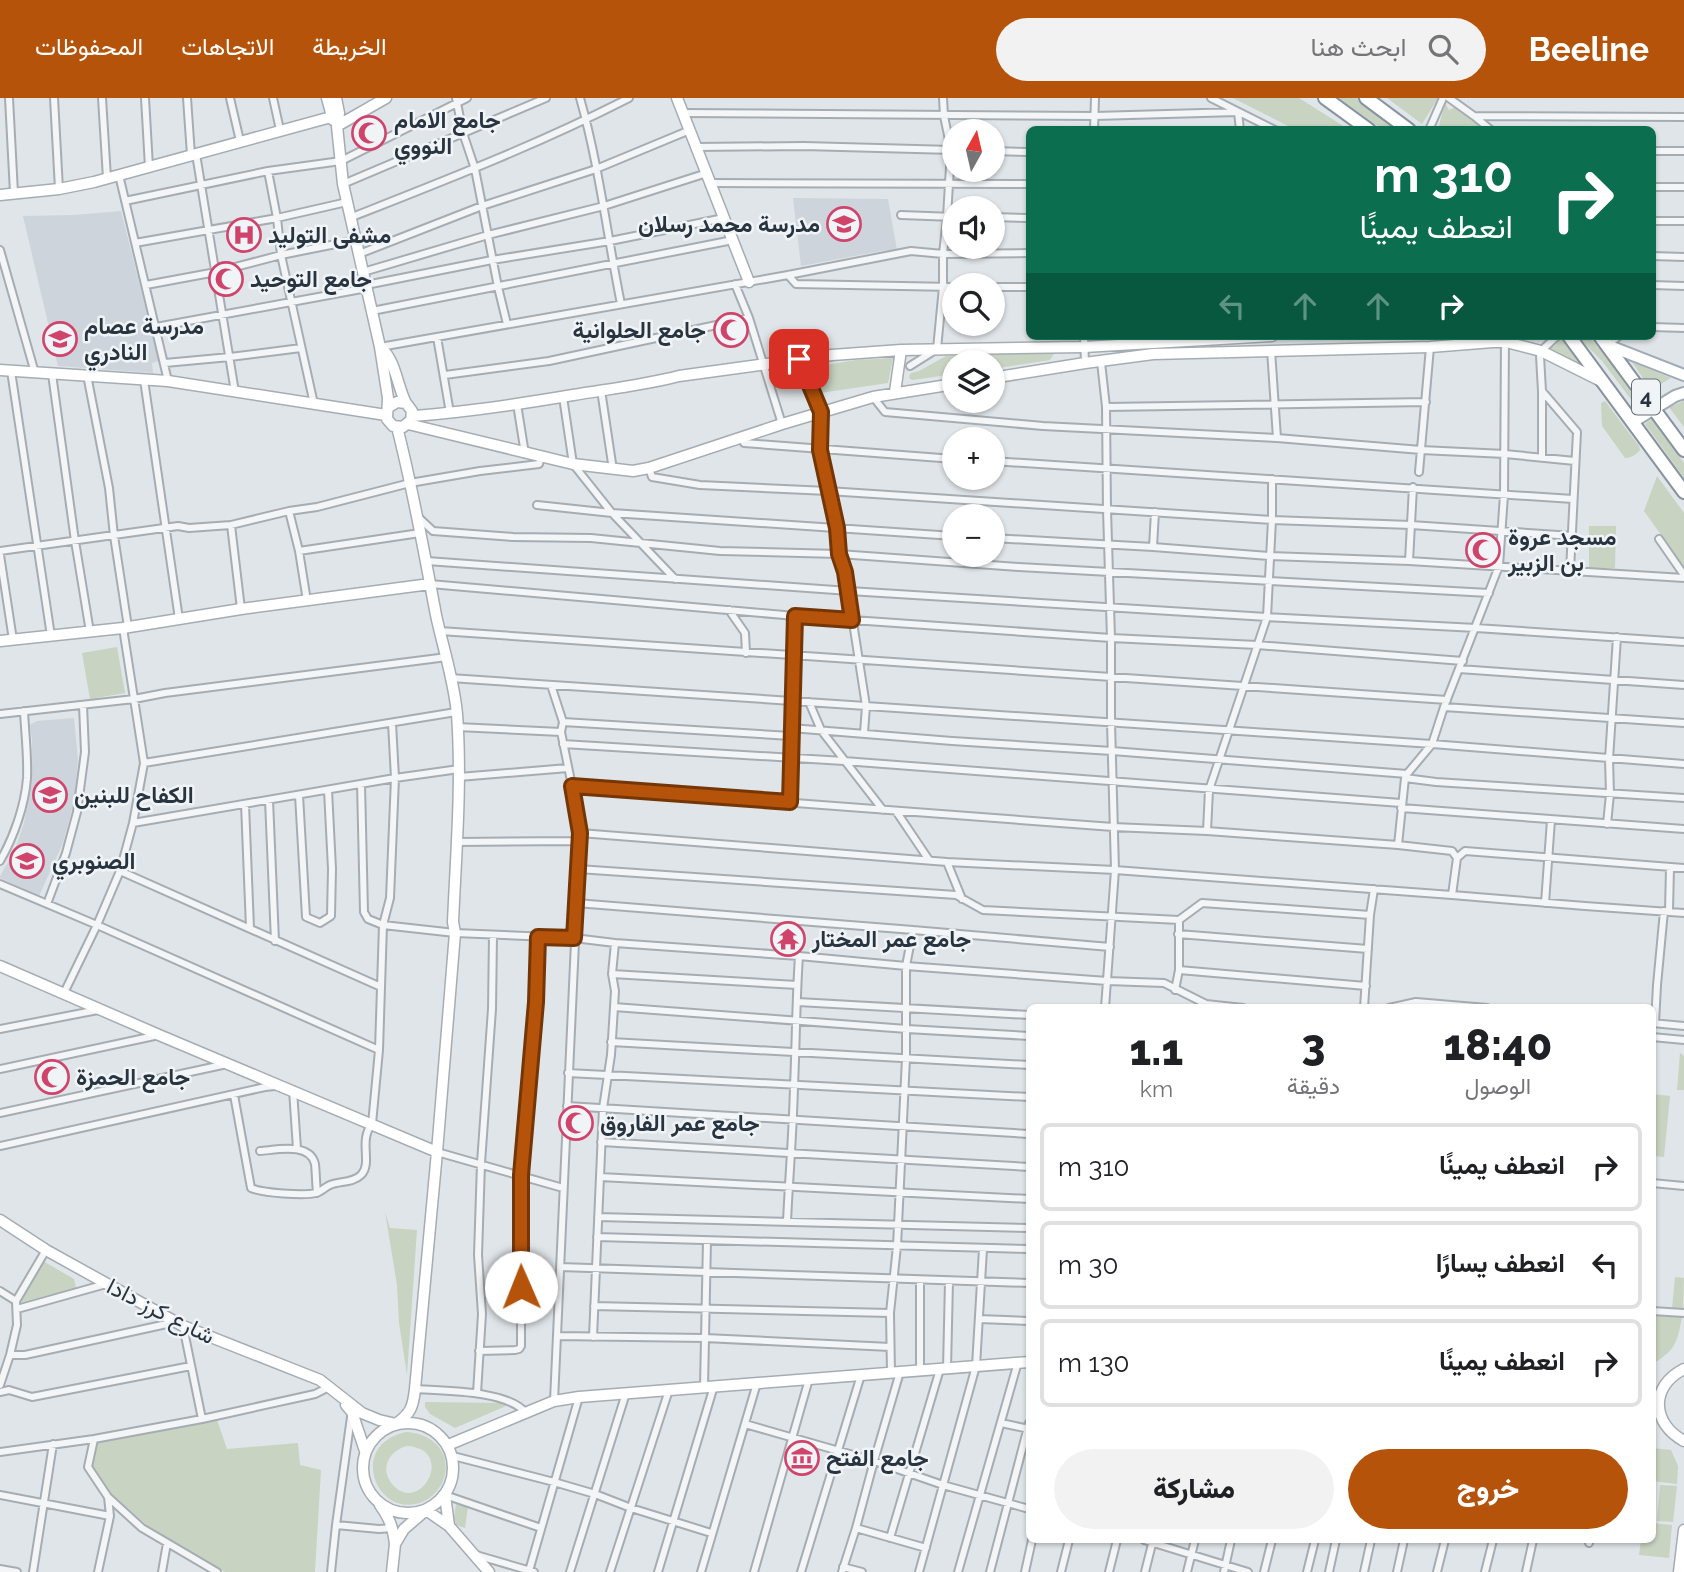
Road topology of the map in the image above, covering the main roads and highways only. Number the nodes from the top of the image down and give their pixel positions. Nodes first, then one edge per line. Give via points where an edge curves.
1 (327, 98) edge
2 (336, 98) edge
3 (677, 98) edge
4 (1325, 98) edge
5 (1366, 98) edge
6 (379, 100) edge
7 (334, 122) junction
8 (1364, 126) edge
9 (1404, 126) edge
10 (0, 195) edge
11 (749, 282) road end
12 (1120, 340) edge
13 (1496, 340) edge
14 (1508, 340) edge
15 (1572, 340) edge
16 (1603, 340) edge
17 (1084, 341) edge
18 (380, 347) junction
19 (901, 350) junction
20 (5, 370) edge
21 (1684, 375) edge
22 (1005, 376) edge
23 (1602, 382) junction
24 (942, 386) edge
25 (895, 393) junction
26 (1684, 393) edge
27 (406, 403) junction
28 (1654, 408) junction
29 (387, 411) junction
30 (410, 420) junction
31 (1633, 422) junction
32 (397, 428) junction
33 (1684, 450) edge
34 (1684, 492) edge
35 (430, 584) junction
36 (0, 641) edge
37 (2, 969) edge
38 (437, 1152) junction
39 (0, 1220) edge
40 (1023, 1362) edge
41 (1684, 1369) edge
42 (329, 1387) junction
43 (1656, 1392) edge
44 (414, 1401) junction
45 (396, 1424) junction
46 (428, 1427) junction
47 (1684, 1441) edge
48 (448, 1445) junction
49 (365, 1451) junction
50 (445, 1495) junction
51 (378, 1502) junction
52 (426, 1510) junction
53 (449, 1526) junction
54 (1684, 1530) edge
55 (395, 1544) junction
56 (392, 1572) edge
57 (489, 1572) edge
58 (1679, 1572) edge

1 - 7 main road
2 - 7 main road via 339,113
3 - 11 main road
4 - 8 highway
5 - 9 highway
6 - 7 main road
7 - 10 main road via 280,130 59,189
7 - 18 main road via 343,184
12 - 17 main road
13 - 22 main road via 1430,347 1153,354
14 - 23 main road
15 - 23 highway, 4
16 - 21 main road
16 - 28 highway, 4
17 - 19 main road
18 - 27 main road via 390,359
18 - 29 main road
19 - 25 main road
19 - 30 main road via 762,364
20 - 29 main road via 168,381
23 - 31 highway
24 - 25 main road
25 - 30 main road via 633,471 525,454
26 - 28 main road
27 - 29 main road via 397,402
27 - 30 main road
28 - 31 main road
28 - 33 highway, 4
29 - 32 main road via 389,423
30 - 32 main road
31 - 34 highway, 4
32 - 35 main road
35 - 36 main road via 125,628
35 - 38 main road via 457,712 459,773 455,933
37 - 38 main road
38 - 44 main road
39 - 42 main road, شارع كرز دادا via 180,1324
40 - 48 main road via 554,1401
41 - 43 main road
42 - 45 main road via 362,1413
42 - 49 main road via 352,1412
43 - 47 main road via 1665,1426
44 - 45 main road via 409,1415
44 - 46 main road via 417,1415
45 - 46 main road
45 - 49 main road via 377,1434
46 - 48 main road
48 - 50 main road via 454,1470
49 - 51 main road via 366,1485
50 - 52 main road
50 - 53 main road
51 - 52 main road via 401,1513
51 - 55 main road via 390,1519
52 - 53 main road
52 - 55 main road
53 - 57 main road
54 - 58 main road
55 - 56 main road

